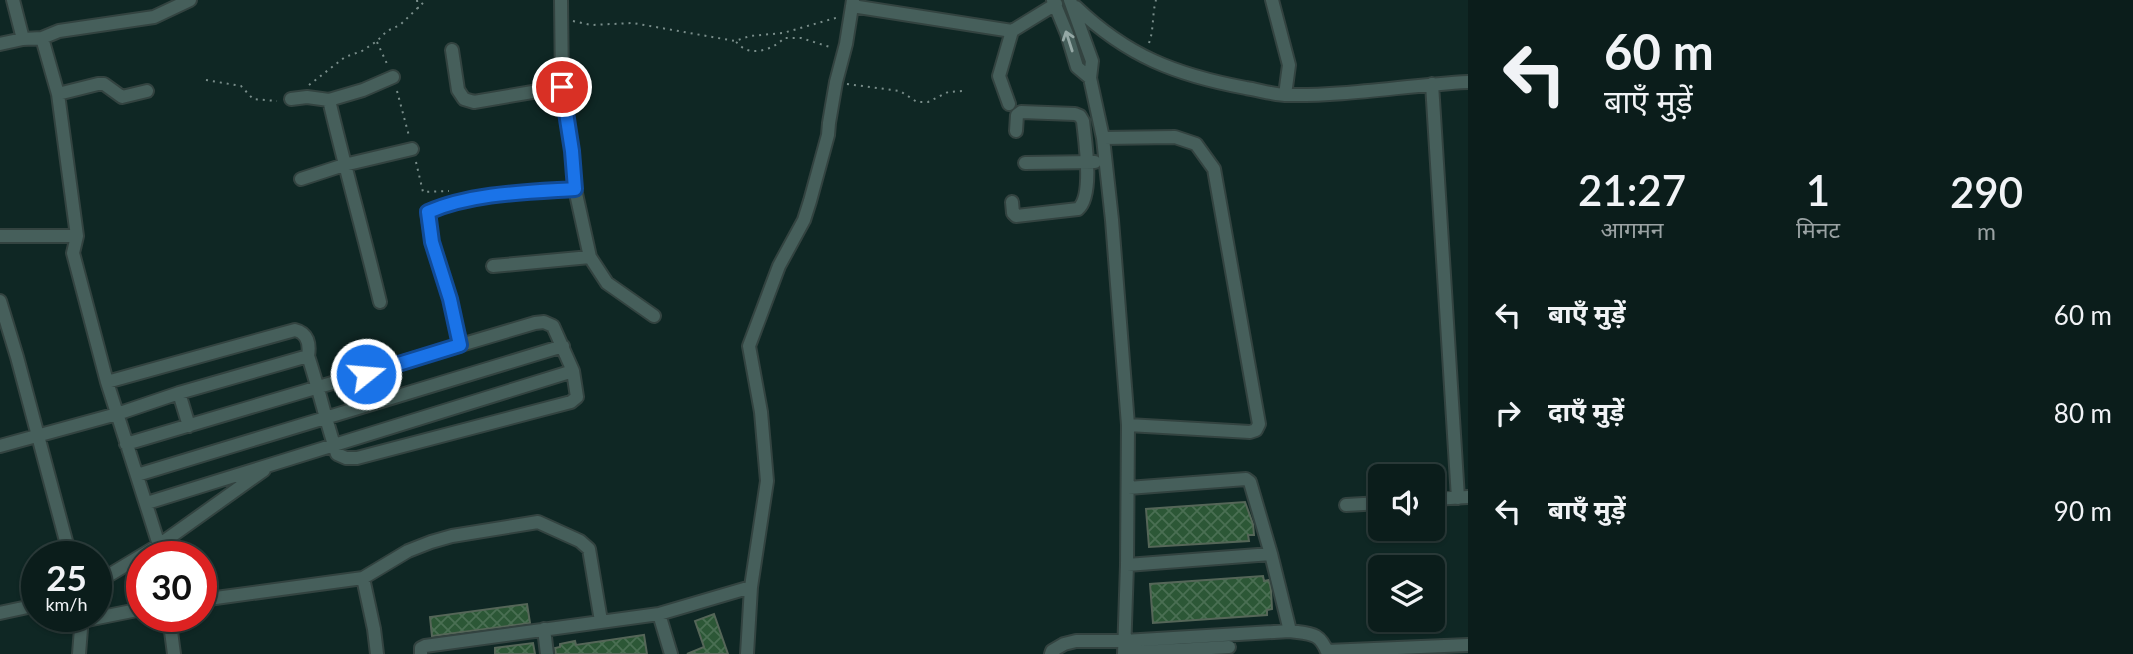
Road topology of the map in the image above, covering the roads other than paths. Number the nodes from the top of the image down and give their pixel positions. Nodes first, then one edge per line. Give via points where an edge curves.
1 (13, 0) edge
2 (190, 0) edge
3 (561, 0) edge
4 (1272, 0) edge
5 (1055, 2) edge
6 (1072, 2) edge
7 (852, 7) edge
8 (1012, 31) junction
9 (23, 38) junction
10 (42, 38) junction
11 (0, 44) edge
12 (452, 50) dead end
13 (393, 77) road end
14 (1090, 78) junction
15 (1468, 82) edge
16 (1432, 84) junction
17 (562, 87) junction
18 (147, 91) dead end
19 (58, 94) junction
20 (1285, 95) junction
21 (291, 99) road end
22 (329, 100) junction
23 (1009, 104) dead end
24 (1016, 131) dead end
25 (1103, 138) junction
26 (412, 149) road end
27 (1106, 161) junction
28 (1087, 162) junction
29 (1025, 163) dead end
30 (344, 165) junction
31 (301, 179) dead end
32 (575, 189) junction
33 (1012, 202) dead end
34 (0, 236) edge
35 (77, 236) junction
36 (590, 257) junction
37 (493, 266) dead end
38 (0, 301) edge
39 (380, 302) dead end
40 (654, 316) dead end
41 (460, 345) junction
42 (563, 346) junction
43 (308, 356) junction
44 (573, 370) junction
45 (107, 382) junction
46 (318, 388) junction
47 (179, 393) junction
48 (117, 414) junction
49 (326, 418) junction
50 (1128, 425) junction
51 (189, 426) junction
52 (36, 435) junction
53 (126, 444) junction
54 (334, 444) junction
55 (0, 446) edge
56 (274, 463) junction
57 (137, 475) junction
58 (1128, 488) junction
59 (1463, 498) edge
60 (1445, 499) edge
61 (147, 503) junction
62 (1368, 504) edge
63 (1346, 505) dead end
64 (66, 541) edge
65 (158, 541) edge
66 (165, 541) edge
67 (1271, 554) junction
68 (1127, 565) junction
69 (363, 578) junction
70 (751, 587) junction
71 (217, 598) edge
72 (21, 608) edge
73 (0, 613) edge
74 (659, 614) junction
75 (601, 621) junction
76 (544, 629) junction
77 (1290, 631) junction
78 (81, 632) edge
79 (171, 632) edge
80 (1468, 645) edge
81 (1229, 646) edge
82 (1124, 649) edge
83 (1328, 653) edge
84 (79, 654) edge
85 (174, 654) edge
86 (377, 654) edge
87 (421, 654) edge
88 (547, 654) edge
89 (671, 654) edge
90 (747, 654) edge
91 (1051, 654) edge

1 - 9 street
2 - 10 street via 154,17 60,31
3 - 17 street
4 - 20 street via 1289,65
5 - 8 street
14 -> 5 street via 1077,67
6 - 14 street via 1092,61
6 - 20 street via 1107,35 1144,58 1217,83
7 - 8 street
7 - 70 street via 828,135 810,201 749,346 767,481
8 - 23 street via 999,76
9 - 10 street
9 - 11 street
10 - 19 street
12 - 17 street via 458,90 464,99 474,102
13 - 22 street
14 - 25 street
15 - 16 street
16 - 20 street
16 - 59 street
17 - 32 street
18 - 19 street via 122,97 97,84
19 - 35 street
21 - 22 street
22 - 30 street
24 - 28 street via 1021,112 1080,116
25 - 27 street
25 - 50 street via 1175,137 1196,144 1214,169 1259,424 1250,432
26 - 30 street
27 - 28 street
27 - 50 street
28 - 29 street
28 - 33 street via 1083,205 1078,209 1016,216
30 - 31 street
30 - 39 street
32 - 36 street
32 - 41 street via 458,202 428,212
34 - 35 street
35 - 45 street via 73,253
36 - 37 street
36 - 40 street via 607,283
38 - 52 street
41 - 42 street via 544,322 553,326
41 - 46 street
42 - 44 street
42 - 49 street
43 - 45 street via 307,339 295,330
43 - 46 street
43 - 47 street
44 - 54 street
44 - 54 street via 577,397 571,402 357,458 337,454
45 - 48 street
46 - 49 street
46 - 51 street
47 - 48 street
47 - 51 street
48 - 52 street
48 - 53 street
49 - 54 street
49 - 57 street
50 - 58 street
51 - 53 street
52 - 55 street
52 - 64 street
53 - 57 street
54 - 56 street
56 - 61 street
56 - 66 street
57 - 61 street
58 - 67 street via 1246,479 1252,485
58 - 68 street
59 - 60 street
61 - 65 street
62 - 63 street
67 - 68 street
67 - 77 street
68 - 82 street
69 - 71 street
69 - 75 street via 431,542 538,522 580,541 589,550
69 - 86 street
70 - 74 street
70 - 90 street
72 - 73 street
74 - 75 street
74 - 89 street
75 - 76 street
76 - 87 street via 425,646
76 - 88 street
77 - 81 street
77 - 83 street via 1317,636
78 - 84 street
79 - 85 street
80 - 83 street
81 - 82 street
82 - 91 street via 1076,640

